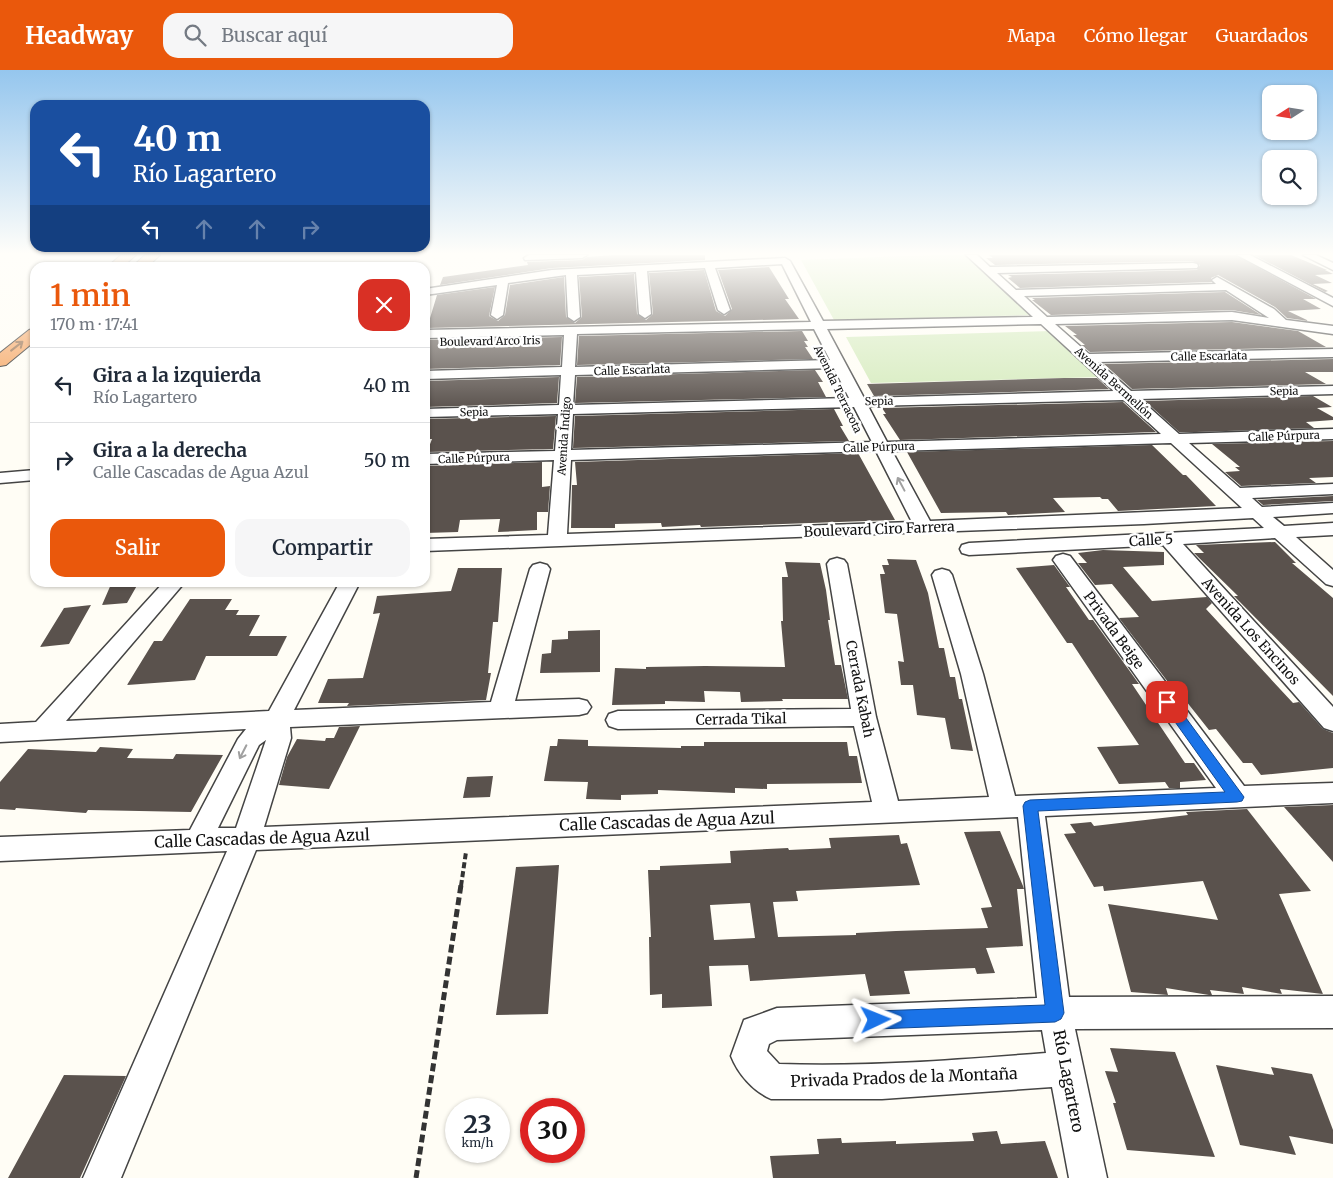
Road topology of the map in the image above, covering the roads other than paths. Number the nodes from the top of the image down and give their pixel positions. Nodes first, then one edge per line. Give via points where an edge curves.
1 (498, 307) edge
2 (572, 307) edge
3 (644, 307) edge
4 (723, 307) edge
5 (801, 307) edge
6 (1029, 307) edge
7 (1261, 307) edge
8 (724, 310) dead end
9 (645, 314) dead end
10 (497, 315) dead end
11 (1287, 321) junction
12 (30, 324) edge
13 (1048, 324) junction
14 (572, 329) junction
15 (815, 330) junction
16 (1333, 330) edge
17 (430, 334) edge
18 (1333, 336) edge
19 (430, 342) edge
20 (1333, 353) edge
21 (1086, 358) junction
22 (0, 361) edge
23 (832, 364) junction
24 (568, 371) junction
25 (430, 375) edge
26 (1333, 390) edge
27 (1127, 395) junction
28 (852, 402) junction
29 (566, 409) junction
30 (430, 413) edge
31 (1333, 434) edge
32 (1175, 438) junction
33 (874, 447) junction
34 (562, 455) junction
35 (430, 459) edge
36 (30, 475) edge
37 (0, 478) edge
38 (885, 483) dead end
39 (1333, 489) edge
40 (1236, 493) junction
41 (1333, 508) edge
42 (898, 510) dead end
43 (1256, 512) junction
44 (915, 527) junction
45 (1333, 529) edge
46 (1278, 531) junction
47 (557, 540) junction
48 (1168, 540) junction
49 (430, 545) edge
50 (969, 549) dead end
51 (1063, 560) dead end
52 (837, 564) dead end
53 (540, 569) dead end
54 (942, 575) dead end
55 (1333, 580) edge
56 (170, 587) edge
57 (347, 587) edge
58 (579, 707) dead end
59 (500, 711) junction
60 (864, 717) junction
61 (277, 719) junction
62 (618, 720) dead end
63 (1333, 722) edge
64 (42, 732) junction
65 (0, 733) edge
66 (1333, 793) edge
67 (1237, 797) junction
68 (1017, 806) junction
69 (888, 812) junction
70 (246, 839) junction
71 (198, 841) junction
72 (0, 849) edge
73 (1333, 1012) edge
74 (1055, 1013) junction
75 (1066, 1069) junction
76 (102, 1178) edge
77 (1088, 1178) edge

1 - 10 street
2 - 14 street, Avenida Índigo
3 - 9 street
4 - 8 street
5 - 15 street, Avenida Terracota
6 - 13 street, Avenida Bermellón
7 - 11 street
11 - 13 street, Boulevard Arco Iris
11 - 16 street, Boulevard Arco Iris
11 - 18 street, Boulevard Arco Iris
22 -> 12 highway
13 - 15 street, Boulevard Arco Iris
13 - 21 street, Avenida Bermellón
14 - 15 street, Boulevard Arco Iris
14 - 17 street, Boulevard Arco Iris
14 - 19 street, Boulevard Arco Iris
14 - 24 street, Avenida Índigo
15 - 23 street, Avenida Terracota
20 - 21 street, Calle Escarlata
21 - 27 street, Avenida Bermellón
23 - 24 street, Calle Escarlata
23 - 28 street, Avenida Terracota
24 - 25 street, Calle Escarlata
24 - 29 street, Avenida Índigo
26 - 27 street, Sepia
27 - 28 street, Sepia
27 - 32 street, Avenida Bermellón
28 - 29 street, Sepia
28 - 33 street, Avenida Terracota
29 - 30 street, Sepia
29 - 34 street, Avenida Índigo
31 - 32 street, Calle Púrpura
32 - 33 street, Calle Púrpura
32 - 40 street, Avenida Bermellón
33 - 34 street, Calle Púrpura
33 - 38 street, Avenida Terracota
44 -> 33 street, Avenida Terracota
34 - 35 street, Calle Púrpura
34 - 47 street, Avenida Índigo
36 - 37 street
39 - 40 street
40 - 43 street, Avenida Bermellón
41 - 43 street, Boulevard Ciro Farrera
42 - 44 street
43 - 44 street, Boulevard Ciro Farrera
43 - 46 street, Avenida Bermellón
44 - 47 street, Boulevard Ciro Farrera
45 - 46 street, Calle 5
46 - 48 street, Calle 5
46 - 55 street, Avenida Bermellón
47 - 49 street, Boulevard Ciro Farrera
48 - 50 street, Calle 5
48 - 63 street, Avenida Los Encinos
51 - 67 street, Privada Beige
52 - 60 street, Cerrada Kabah
53 - 59 street
54 - 68 street, Río Lagartero
56 - 64 street
57 - 61 street
58 - 59 street
59 - 61 street
60 - 62 street, Cerrada Tikal
60 - 69 street, Cerrada Kabah
61 - 64 street
61 - 70 street via 279,738
61 -> 71 street via 250,738
64 - 65 street
66 - 67 street, Calle Cascadas de Agua Azul
67 - 68 street, Calle Cascadas de Agua Azul
68 - 69 street, Calle Cascadas de Agua Azul
68 - 74 street, Río Lagartero
69 - 70 street, Calle Cascadas de Agua Azul
70 - 71 street, Calle Cascadas de Agua Azul
70 - 76 street
71 - 72 street, Calle Cascadas de Agua Azul
73 - 74 street
74 - 75 street, Río Lagartero
74 - 75 street, Privada Prados de la Montaña via 777,1024 756,1032 748,1056 771,1081 815,1083
75 - 77 street, Río Lagartero

